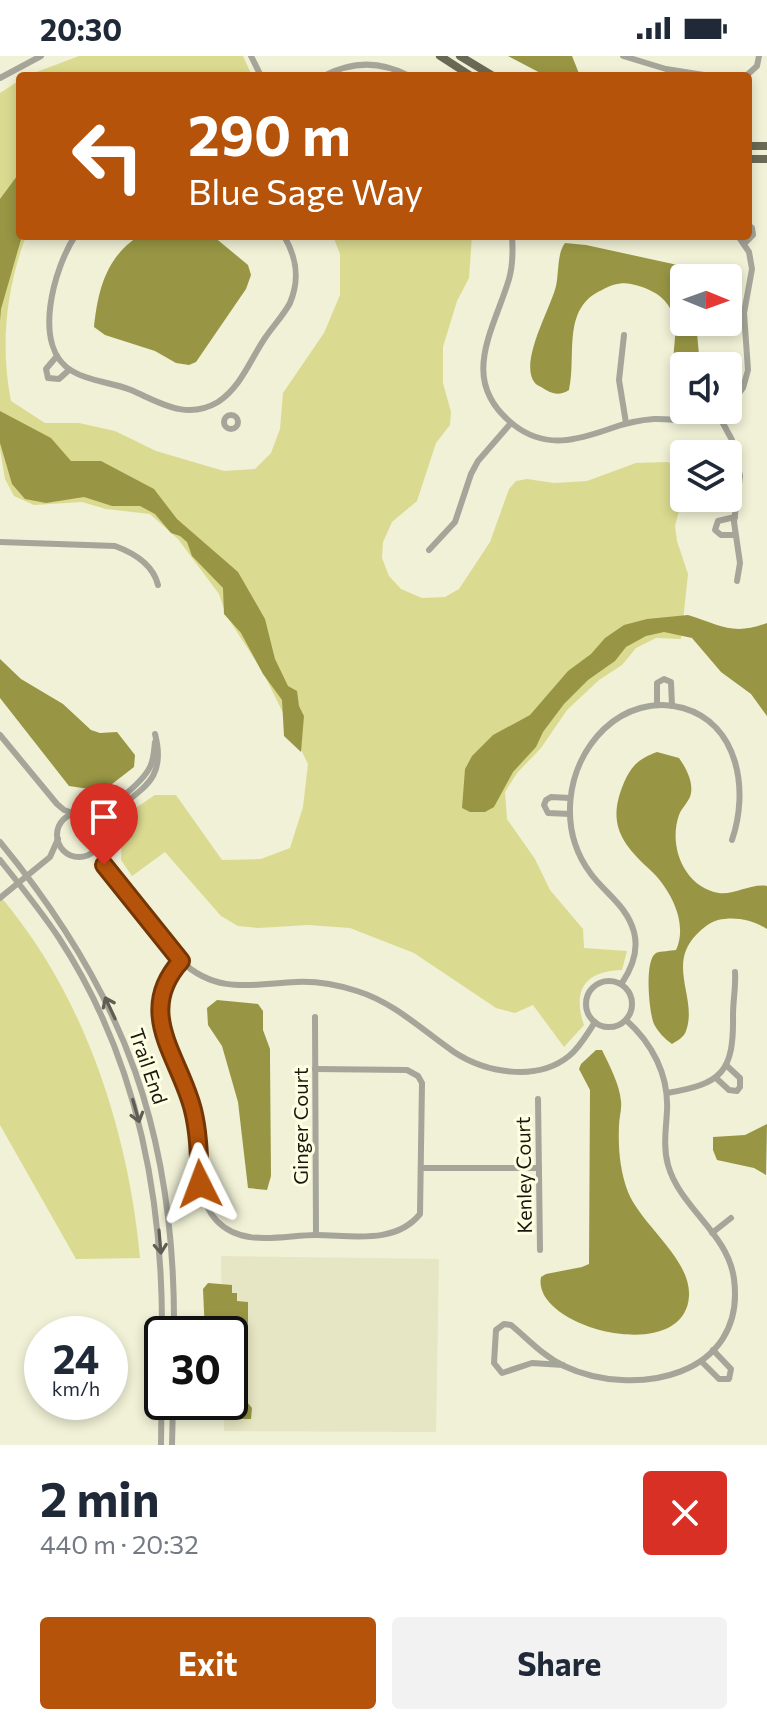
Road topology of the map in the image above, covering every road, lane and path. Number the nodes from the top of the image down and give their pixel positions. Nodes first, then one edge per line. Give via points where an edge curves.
1 (41, 56) edge
2 (440, 56) edge
3 (460, 56) edge
4 (623, 56) edge
5 (334, 72) edge
6 (401, 72) edge
7 (465, 72) edge
8 (486, 72) edge
9 (685, 72) edge
10 (0, 78) edge
11 (73, 240) edge
12 (286, 240) edge
13 (512, 240) edge
14 (741, 240) edge
15 (748, 240) edge
16 (744, 244) junction
17 (624, 335) dead end
18 (57, 356) junction
19 (69, 370) junction
20 (742, 389) edge
21 (218, 401) junction
22 (227, 415) dead end
23 (670, 419) edge
24 (511, 423) junction
25 (626, 423) junction
26 (723, 424) edge
27 (735, 517) junction
28 (734, 535) junction
29 (0, 542) edge
30 (429, 550) dead end
31 (737, 581) dead end
32 (158, 585) dead end
33 (657, 705) junction
34 (672, 706) junction
35 (0, 735) edge
36 (570, 798) junction
37 (57, 804) junction
38 (79, 813) junction
39 (570, 814) junction
40 (88, 815) junction
41 (60, 825) junction
42 (100, 829) junction
43 (58, 839) junction
44 (732, 840) dead end
45 (0, 842) edge
46 (99, 843) junction
47 (70, 854) junction
48 (50, 857) junction
49 (80, 857) junction
50 (0, 860) edge
51 (104, 865) junction
52 (0, 898) edge
53 (181, 961) junction
54 (735, 972) dead end
55 (622, 983) junction
56 (315, 1017) dead end
57 (626, 1020) junction
58 (595, 1022) junction
59 (726, 1065) junction
60 (315, 1069) junction
61 (716, 1078) junction
62 (667, 1093) junction
63 (538, 1099) dead end
64 (423, 1168) junction
65 (539, 1168) junction
66 (731, 1218) dead end
67 (712, 1233) junction
68 (316, 1235) junction
69 (540, 1250) dead end
70 (162, 1316) edge
71 (174, 1316) edge
72 (713, 1350) junction
73 (702, 1362) junction
74 (563, 1365) junction
75 (161, 1420) edge
76 (173, 1420) edge
77 (161, 1445) edge
78 (172, 1445) edge

1 - 10 street
2 - 7 main road
3 - 8 main road
4 - 9 street
5 - 6 street via 365,64
11 - 18 street via 49,315
12 - 21 street via 296,263 295,291 239,381
13 - 24 street via 510,276 485,344 483,365 491,397
14 - 16 street
15 - 16 street
16 - 20 street via 752,269 744,313 748,370
17 - 25 street via 619,380
18 - 19 street
18 - 19 street via 46,369 48,378 59,379
19 - 21 street via 175,409 200,409
21 - 22 street
23 - 25 street
24 - 25 street via 528,434 564,442
24 - 30 street via 478,461 455,522
26 - 27 street via 739,463
27 - 28 street
27 - 28 street via 718,521 715,530
28 - 31 street via 740,563
29 - 32 street via 115,546 146,563
33 - 34 street
33 - 34 street via 657,683 664,679 671,682
33 - 36 street via 629,711 597,737 577,770
34 - 44 street via 707,720 732,751 739,778 738,823
35 - 37 street
36 - 39 street
36 - 39 street via 549,798 544,805 548,813
37 - 38 street
37 - 41 street
38 - 40 street
38 - 41 street
39 - 55 street via 583,861 623,908 633,929 633,962
40 - 42 street
40 - 42 street via 105,809 146,773 154,758 155,734 160,751 156,773 104,819
41 - 43 street
42 - 46 street
43 - 47 street
43 - 48 street
71 -> 45 street, Trail End via 169,1211 139,1083 90,968
46 - 49 street
46 - 51 street
47 - 48 street
47 - 49 street
48 - 52 street
49 - 51 street
50 -> 70 street, Trail End via 81,975 132,1098 157,1210
51 - 53 street
53 - 58 street via 206,978 233,986 311,982 358,991 403,1013 466,1058 506,1071 534,1071 559,1063
53 - 68 street via 165,984 161,1021 194,1111 202,1195 218,1222 237,1235
54 - 59 street via 734,1041
55 - 57 street via 632,998
55 - 58 street via 605,981 590,990 586,1007
56 - 60 street, Ginger Court
57 - 58 street via 610,1027
57 - 62 street via 653,1051
59 - 61 street
59 - 61 street via 740,1078 737,1091
60 - 64 street via 413,1072 422,1083
60 - 68 street, Ginger Court
61 - 62 street
62 - 67 street via 664,1147 670,1174
63 - 65 street, Kenley Court
64 - 65 street
64 - 68 street via 420,1214 406,1226 367,1237
65 - 69 street, Kenley Court
66 - 67 street
67 - 72 street via 731,1265 735,1296 730,1324
72 - 73 street
72 - 73 street via 731,1369 729,1379 719,1379
73 - 74 street via 678,1374 637,1379 598,1376
74 - 74 street via 511,1325 496,1330 494,1363 502,1373 532,1363
75 - 77 street
76 - 78 street

